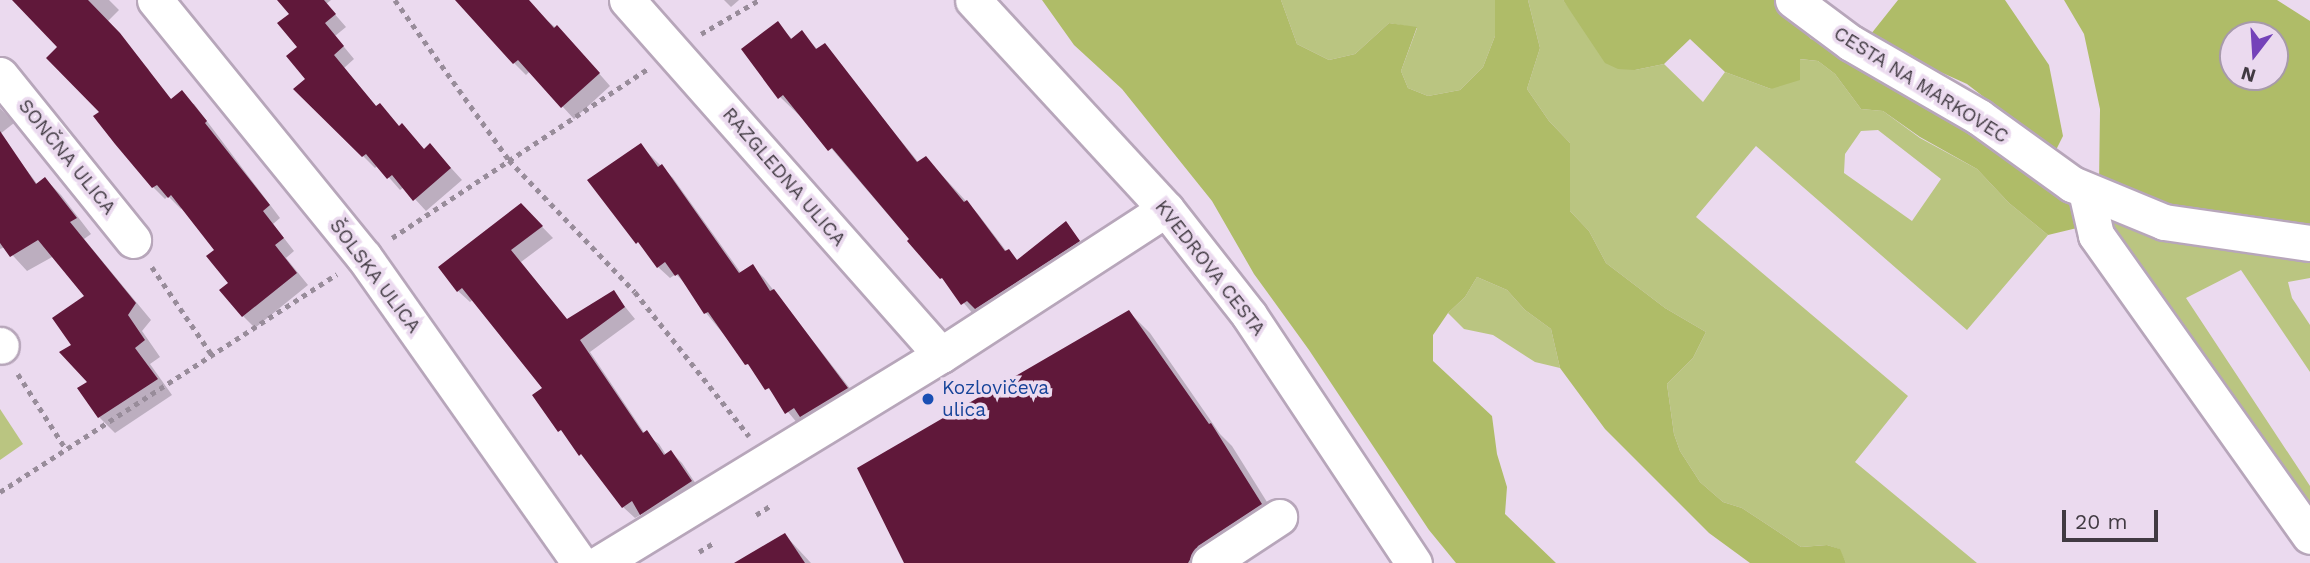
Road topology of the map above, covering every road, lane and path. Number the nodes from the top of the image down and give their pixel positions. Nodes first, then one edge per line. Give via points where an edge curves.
1 (155, 0) edge
2 (395, 0) edge
3 (627, 0) edge
4 (972, 0) edge
5 (1793, 0) edge
6 (0, 75) edge
7 (2086, 191) junction
8 (1166, 209) junction
9 (133, 240) joint
10 (2310, 243) edge
11 (0, 346) edge
12 (212, 355) dead end
13 (941, 355) junction
14 (66, 449) dead end
15 (770, 461) junction
16 (770, 506) dead end
17 (756, 515) dead end
18 (1279, 517) dead end
19 (2310, 536) edge
20 (715, 542) dead end
21 (699, 552) dead end
22 (580, 563) edge
23 (600, 563) edge
24 (1209, 563) edge
25 (1414, 563) edge

1 - 22 street, ŠOLSKA ULICA via 364,257
2 - 15 path via 509,160 635,292
3 - 13 street, RAZGLEDNA ULICA
4 - 8 street, KVEDROVA CESTA
5 - 7 street, CESTA NA MARKOVEC via 1851,43 1979,117
6 - 9 street, SONČNA ULICA
7 - 10 street, CESTA NA MARKOVEC via 2164,222
7 - 19 street via 2096,235
8 - 13 street
8 - 25 street, KVEDROVA CESTA via 1250,315
9 - 12 path
11 - 14 path
13 - 15 street
15 - 23 street
16 - 17 path
18 - 24 street
20 - 21 path

